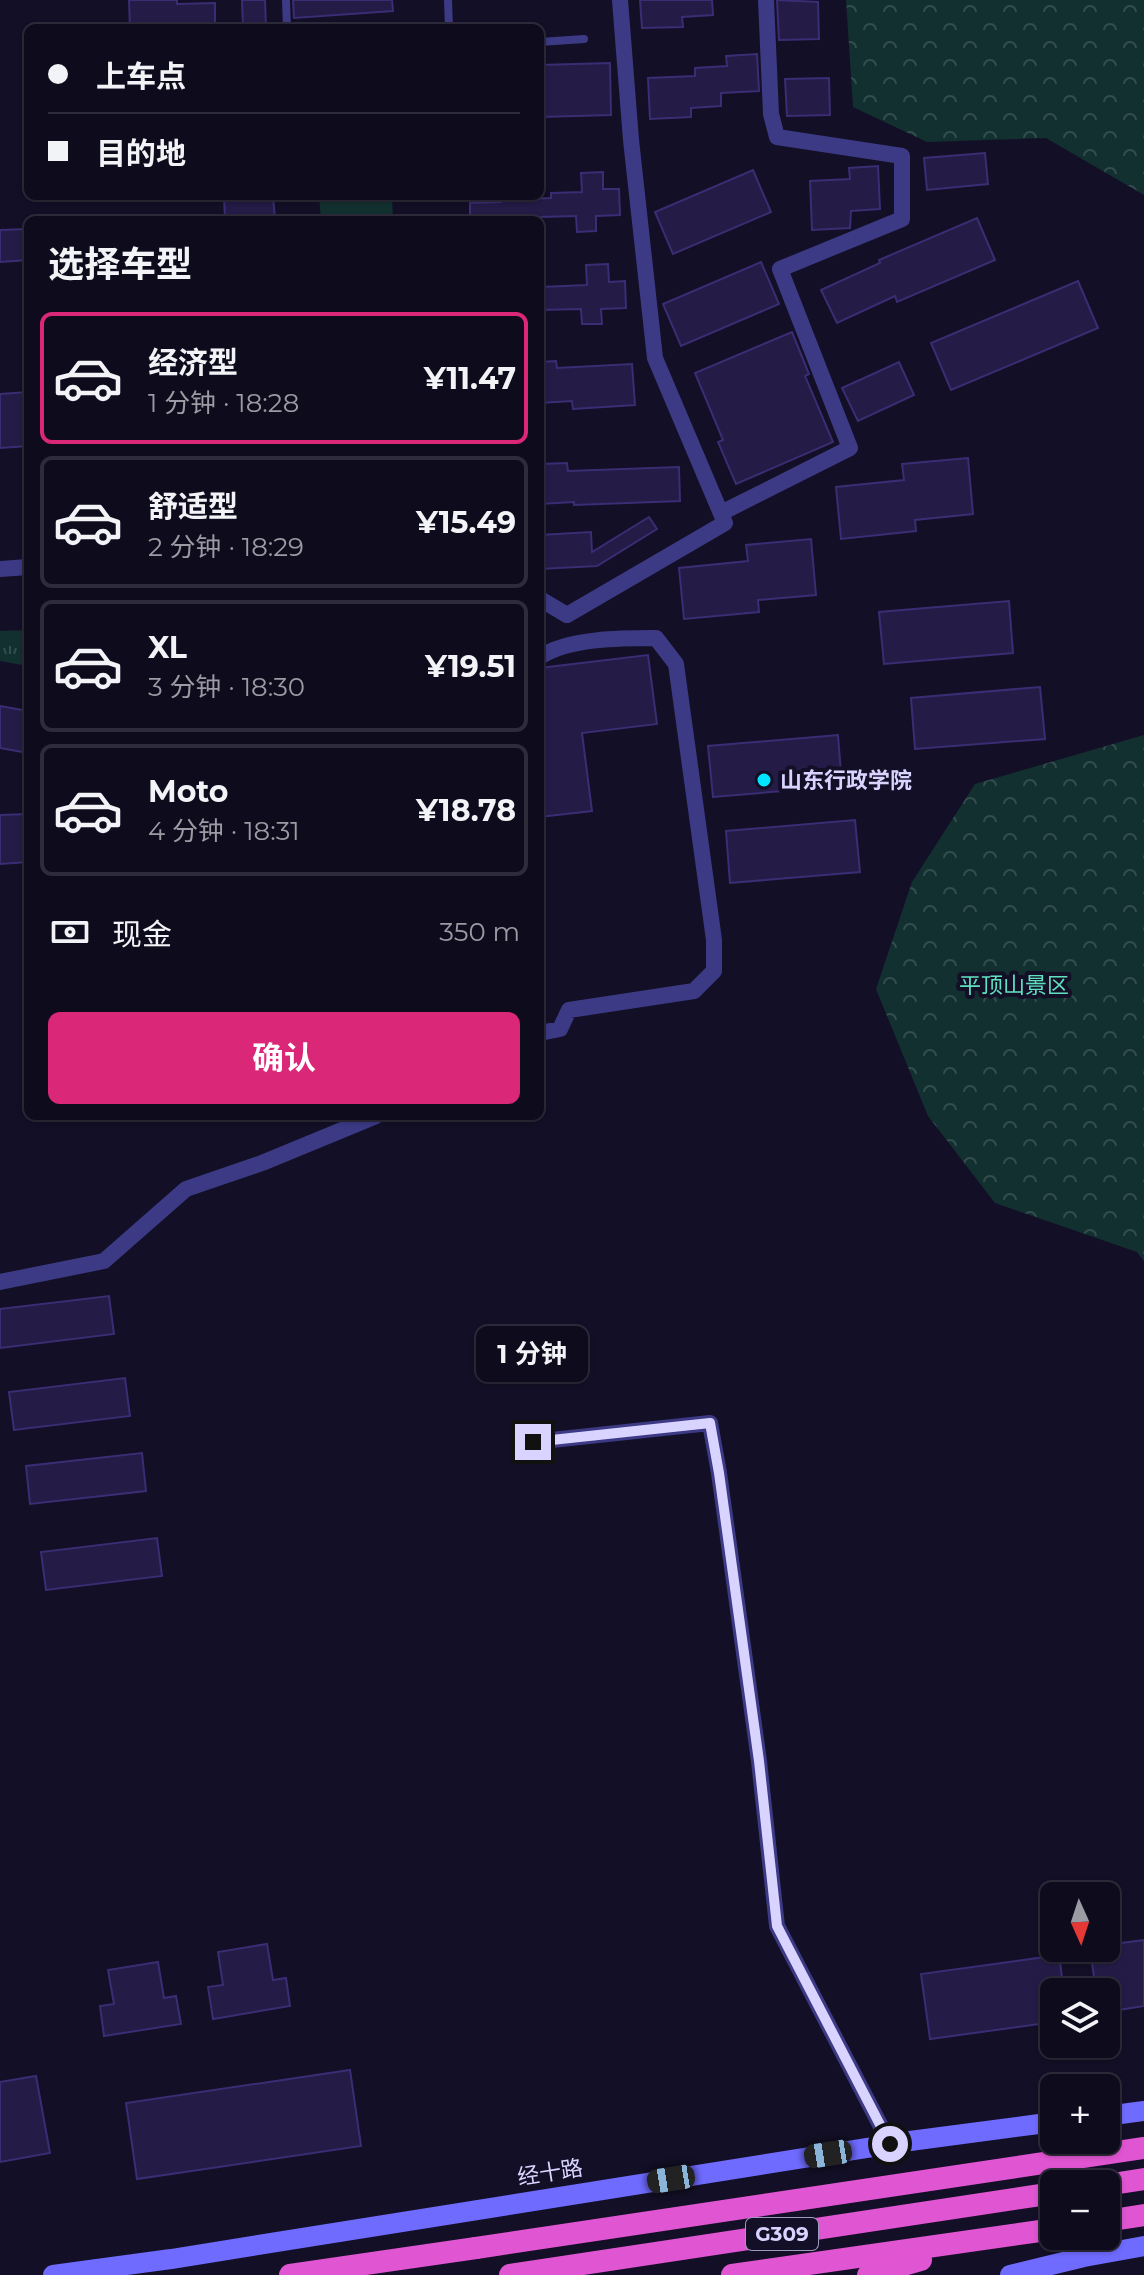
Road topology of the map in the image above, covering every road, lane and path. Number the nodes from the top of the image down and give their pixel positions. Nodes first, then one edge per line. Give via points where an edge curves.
1 (286, 0) edge
2 (448, 0) edge
3 (620, 0) edge
4 (766, 0) edge
5 (287, 24) edge
6 (449, 24) edge
7 (584, 39) dead end
8 (544, 42) edge
9 (721, 513) junction
10 (24, 567) edge
11 (0, 569) edge
12 (544, 601) edge
13 (544, 654) edge
14 (544, 1032) edge
15 (366, 1120) edge
16 (0, 1282) edge
17 (533, 1442) dead end
18 (1144, 2111) edge
19 (1120, 2114) edge
20 (1040, 2124) edge
21 (890, 2144) junction
22 (1144, 2148) edge
23 (1144, 2179) edge
24 (1120, 2183) edge
25 (1040, 2195) edge
26 (1144, 2215) edge
27 (1120, 2219) edge
28 (1040, 2231) edge
29 (1008, 2236) junction
30 (1144, 2246) edge
31 (53, 2275) edge
32 (290, 2275) edge
33 (510, 2275) edge
34 (732, 2275) edge
35 (868, 2275) edge
36 (1010, 2275) edge

1 - 5 lane
2 - 6 lane
3 - 9 street via 655,358
4 - 9 street via 771,114 777,137 902,156 902,219 780,269 850,448
7 - 8 lane
9 - 12 street via 725,523 567,615
10 - 11 street
13 - 14 street via 615,638 656,638 676,664 714,971 694,991 569,1010 560,1029
15 - 16 street via 186,1189 104,1261
17 - 21 street via 710,1423 777,1926
18 - 19 main road
20 - 21 main road, 经十路
21 - 31 main road, 经十路
22 - 32 highway, bridge
23 - 24 highway
25 - 33 highway, G309
26 - 27 highway
28 - 29 highway, G309
29 - 34 highway, G309
29 - 35 highway
30 - 36 main road

